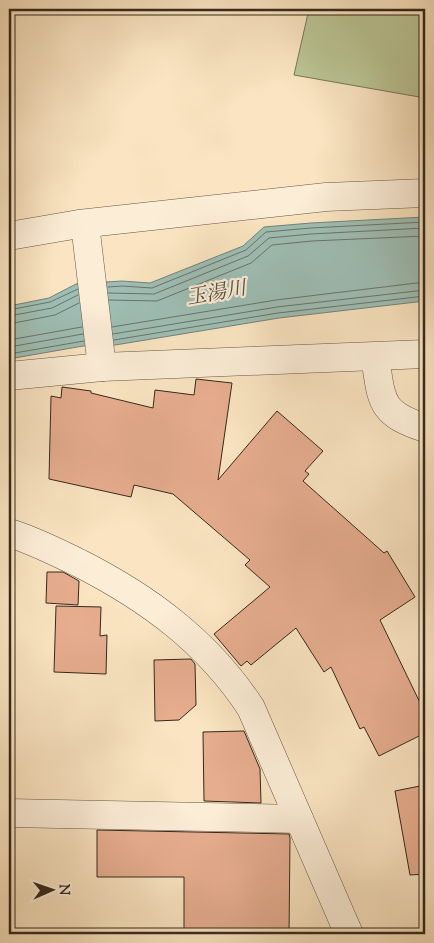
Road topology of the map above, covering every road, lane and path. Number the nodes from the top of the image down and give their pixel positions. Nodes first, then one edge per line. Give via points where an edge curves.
1 (425, 193) edge
2 (85, 228) junction
3 (9, 236) edge
4 (425, 354) edge
5 (375, 357) junction
6 (101, 359) junction
7 (9, 376) edge
8 (425, 428) edge
9 (9, 533) edge
10 (9, 814) edge
11 (299, 819) junction
12 (349, 934) edge

1 - 2 street via 326,197
2 - 3 street
2 - 6 street
4 - 5 street
5 - 6 street
5 - 8 street via 381,396 392,413
6 - 7 street
9 - 11 street via 59,553 118,583 187,634 219,664 251,708
10 - 11 street
11 - 12 street

